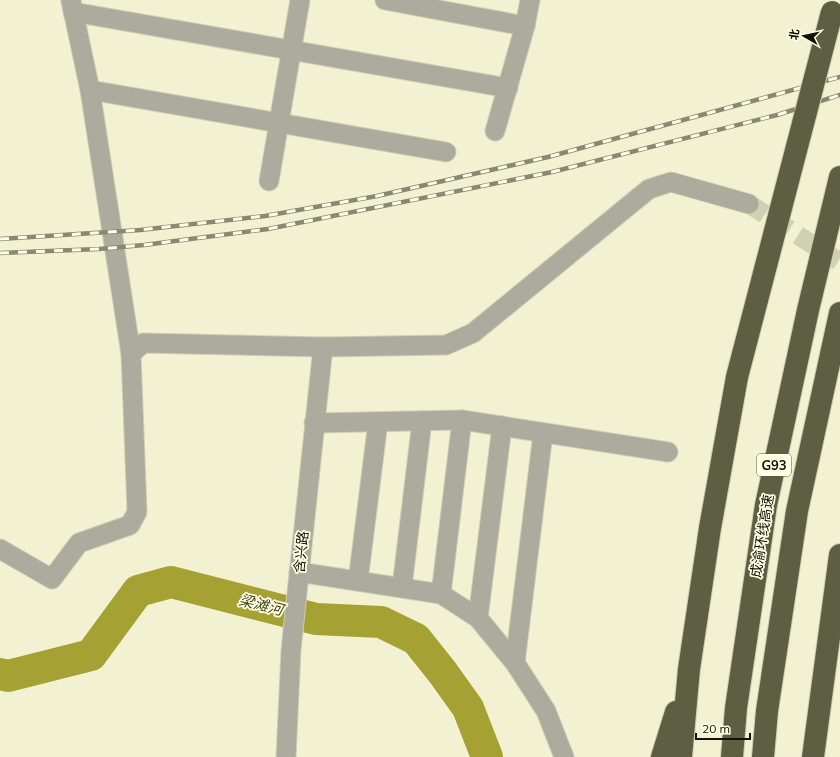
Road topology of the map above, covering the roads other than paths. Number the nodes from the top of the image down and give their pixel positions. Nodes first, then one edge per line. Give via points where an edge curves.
1 (300, 0) edge
2 (385, 0) edge
3 (530, 0) edge
4 (72, 6) edge
5 (833, 6) edge
6 (525, 26) junction
7 (291, 50) junction
8 (508, 88) junction
9 (90, 90) junction
10 (279, 123) junction
11 (495, 131) dead end
12 (446, 152) dead end
13 (840, 177) edge
14 (269, 180) dead end
15 (749, 204) tunnel mouth
16 (840, 313) edge
17 (323, 347) junction
18 (131, 354) junction
19 (462, 420) junction
20 (422, 421) junction
21 (378, 422) junction
22 (314, 423) junction
23 (502, 426) junction
24 (543, 433) junction
25 (668, 452) dead end
26 (0, 549) edge
27 (840, 556) edge
28 (298, 579) junction
29 (358, 581) junction
30 (402, 588) junction
31 (441, 594) junction
32 (478, 618) junction
33 (515, 663) junction
34 (689, 669) junction
35 (817, 722) junction
36 (286, 757) edge
37 (564, 757) edge
38 (662, 757) edge
39 (681, 757) edge
40 (732, 757) edge
41 (763, 757) edge
42 (813, 757) edge
43 (817, 757) edge

1 - 7 street
2 - 6 street
3 - 6 street
4 - 7 street
4 - 9 street
5 - 34 highway, bridge via 738,377 710,528
6 - 8 street
7 - 8 street
7 - 10 street
8 - 11 street
9 - 10 street
9 - 18 street
10 - 12 street
10 - 14 street
13 - 40 highway, 成渝环线高速 / G93 via 766,505 736,708
15 - 17 street via 671,182 649,189 473,333 446,345
16 - 41 highway, G93 via 797,511
17 - 18 street via 142,343
17 - 22 street, 含兴路
18 - 26 street via 137,512 130,525 79,543 52,579
19 - 20 street
19 - 23 street
19 - 31 street
20 - 21 street
20 - 30 street
21 - 22 street
21 - 29 street
22 - 28 street, 含兴路
23 - 24 street
23 - 32 street
24 - 25 street
24 - 33 street
27 - 35 highway
28 - 29 street
28 - 36 street, 含兴路 via 291,650
29 - 30 street
30 - 31 street
31 - 32 street
32 - 33 street
33 - 37 street via 546,711
34 - 38 highway
34 - 39 highway
35 - 42 highway
35 - 43 highway

